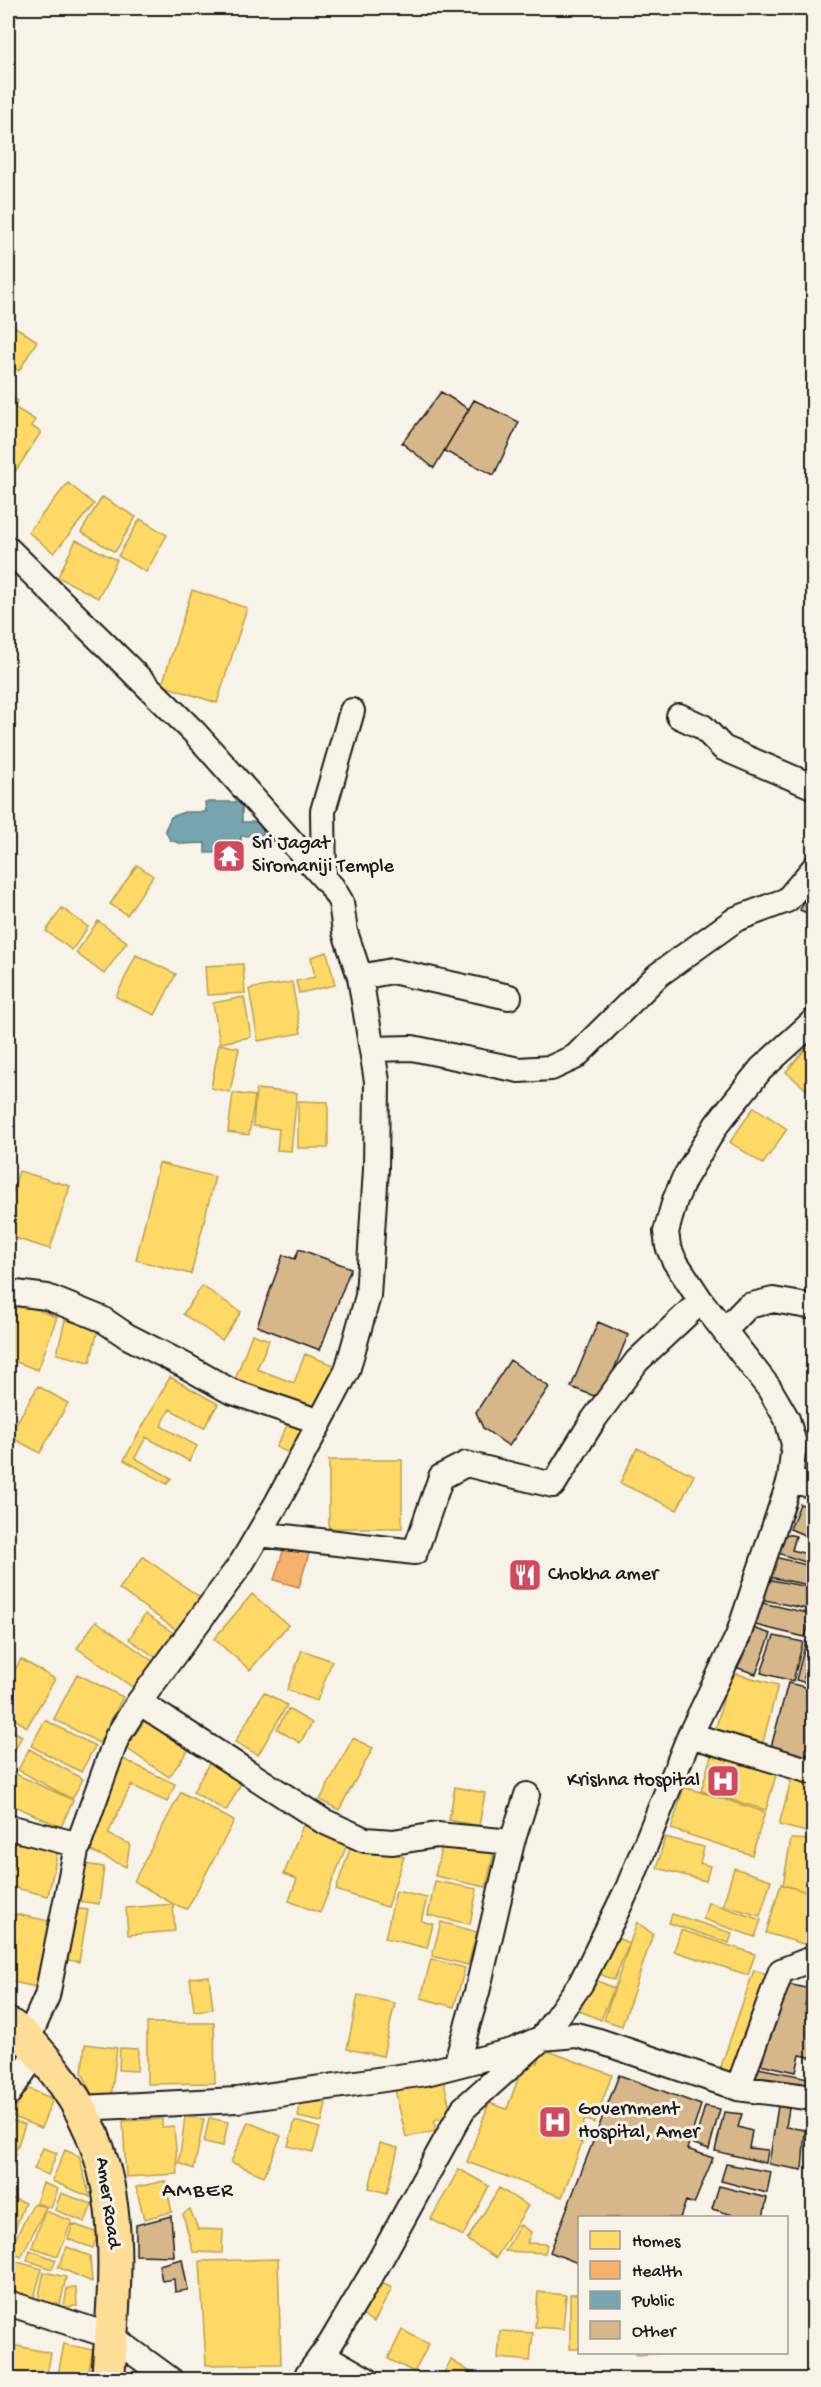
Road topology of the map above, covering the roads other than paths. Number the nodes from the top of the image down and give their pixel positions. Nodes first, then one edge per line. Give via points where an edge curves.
1 (8, 549) edge
2 (352, 711) dead end
3 (679, 716) dead end
4 (813, 787) edge
5 (813, 868) edge
6 (324, 879) junction
7 (360, 977) junction
8 (509, 997) dead end
9 (813, 1021) edge
10 (372, 1049) junction
11 (8, 1292) edge
12 (701, 1301) junction
13 (813, 1307) edge
14 (725, 1330) junction
15 (320, 1422) junction
16 (802, 1483) edge
17 (259, 1534) junction
18 (139, 1701) junction
19 (690, 1735) junction
20 (813, 1772) edge
21 (527, 1795) dead end
22 (8, 1827) edge
23 (512, 1842) junction
24 (79, 1845) junction
25 (813, 1958) edge
26 (24, 2038) edge
27 (542, 2038) junction
28 (456, 2065) junction
29 (738, 2088) junction
30 (8, 2094) edge
31 (813, 2098) edge
32 (82, 2108) junction
33 (8, 2303) edge
34 (111, 2336) junction
35 (322, 2355) junction
36 (108, 2379) edge
37 (171, 2379) edge
38 (304, 2379) edge
39 (368, 2379) edge

1 - 6 street via 195,733
2 - 6 street via 323,811
3 - 4 street via 703,727 723,748
5 - 10 street via 787,900 736,919 658,975 575,1056 551,1068 519,1070 412,1048
6 - 7 street via 341,902 345,932
7 - 8 street via 392,971
7 - 10 street
9 - 12 street via 739,1094 698,1153 675,1200 666,1232 668,1246
10 - 15 street via 376,1169 368,1296 346,1371
11 - 15 street via 47,1297 102,1319 230,1391
12 - 14 street
12 - 17 street via 637,1361 594,1419 554,1485 466,1464 441,1477 415,1552
13 - 14 street via 773,1300 748,1306
14 - 16 street via 787,1419
15 - 17 street
16 - 19 street via 738,1636
17 - 18 street
18 - 23 street via 323,1821 365,1840 393,1842 437,1835
18 - 24 street via 117,1737
19 - 20 street
19 - 27 street via 628,1888 581,1983
21 - 23 street
22 - 24 street
23 - 28 street
24 - 26 street via 47,1996
25 - 29 street via 781,1971
26 - 30 street
26 - 32 main road, Amer Road
27 - 28 street via 512,2051
27 - 29 street via 576,2035
27 - 35 street via 463,2109 379,2262
28 - 32 street via 426,2073 237,2100
29 - 31 street
32 - 34 main road, Amer Road via 99,2149 112,2212 115,2247
33 - 34 street
34 - 36 main road, Amer Road
34 - 37 street
35 - 38 street
35 - 39 street

